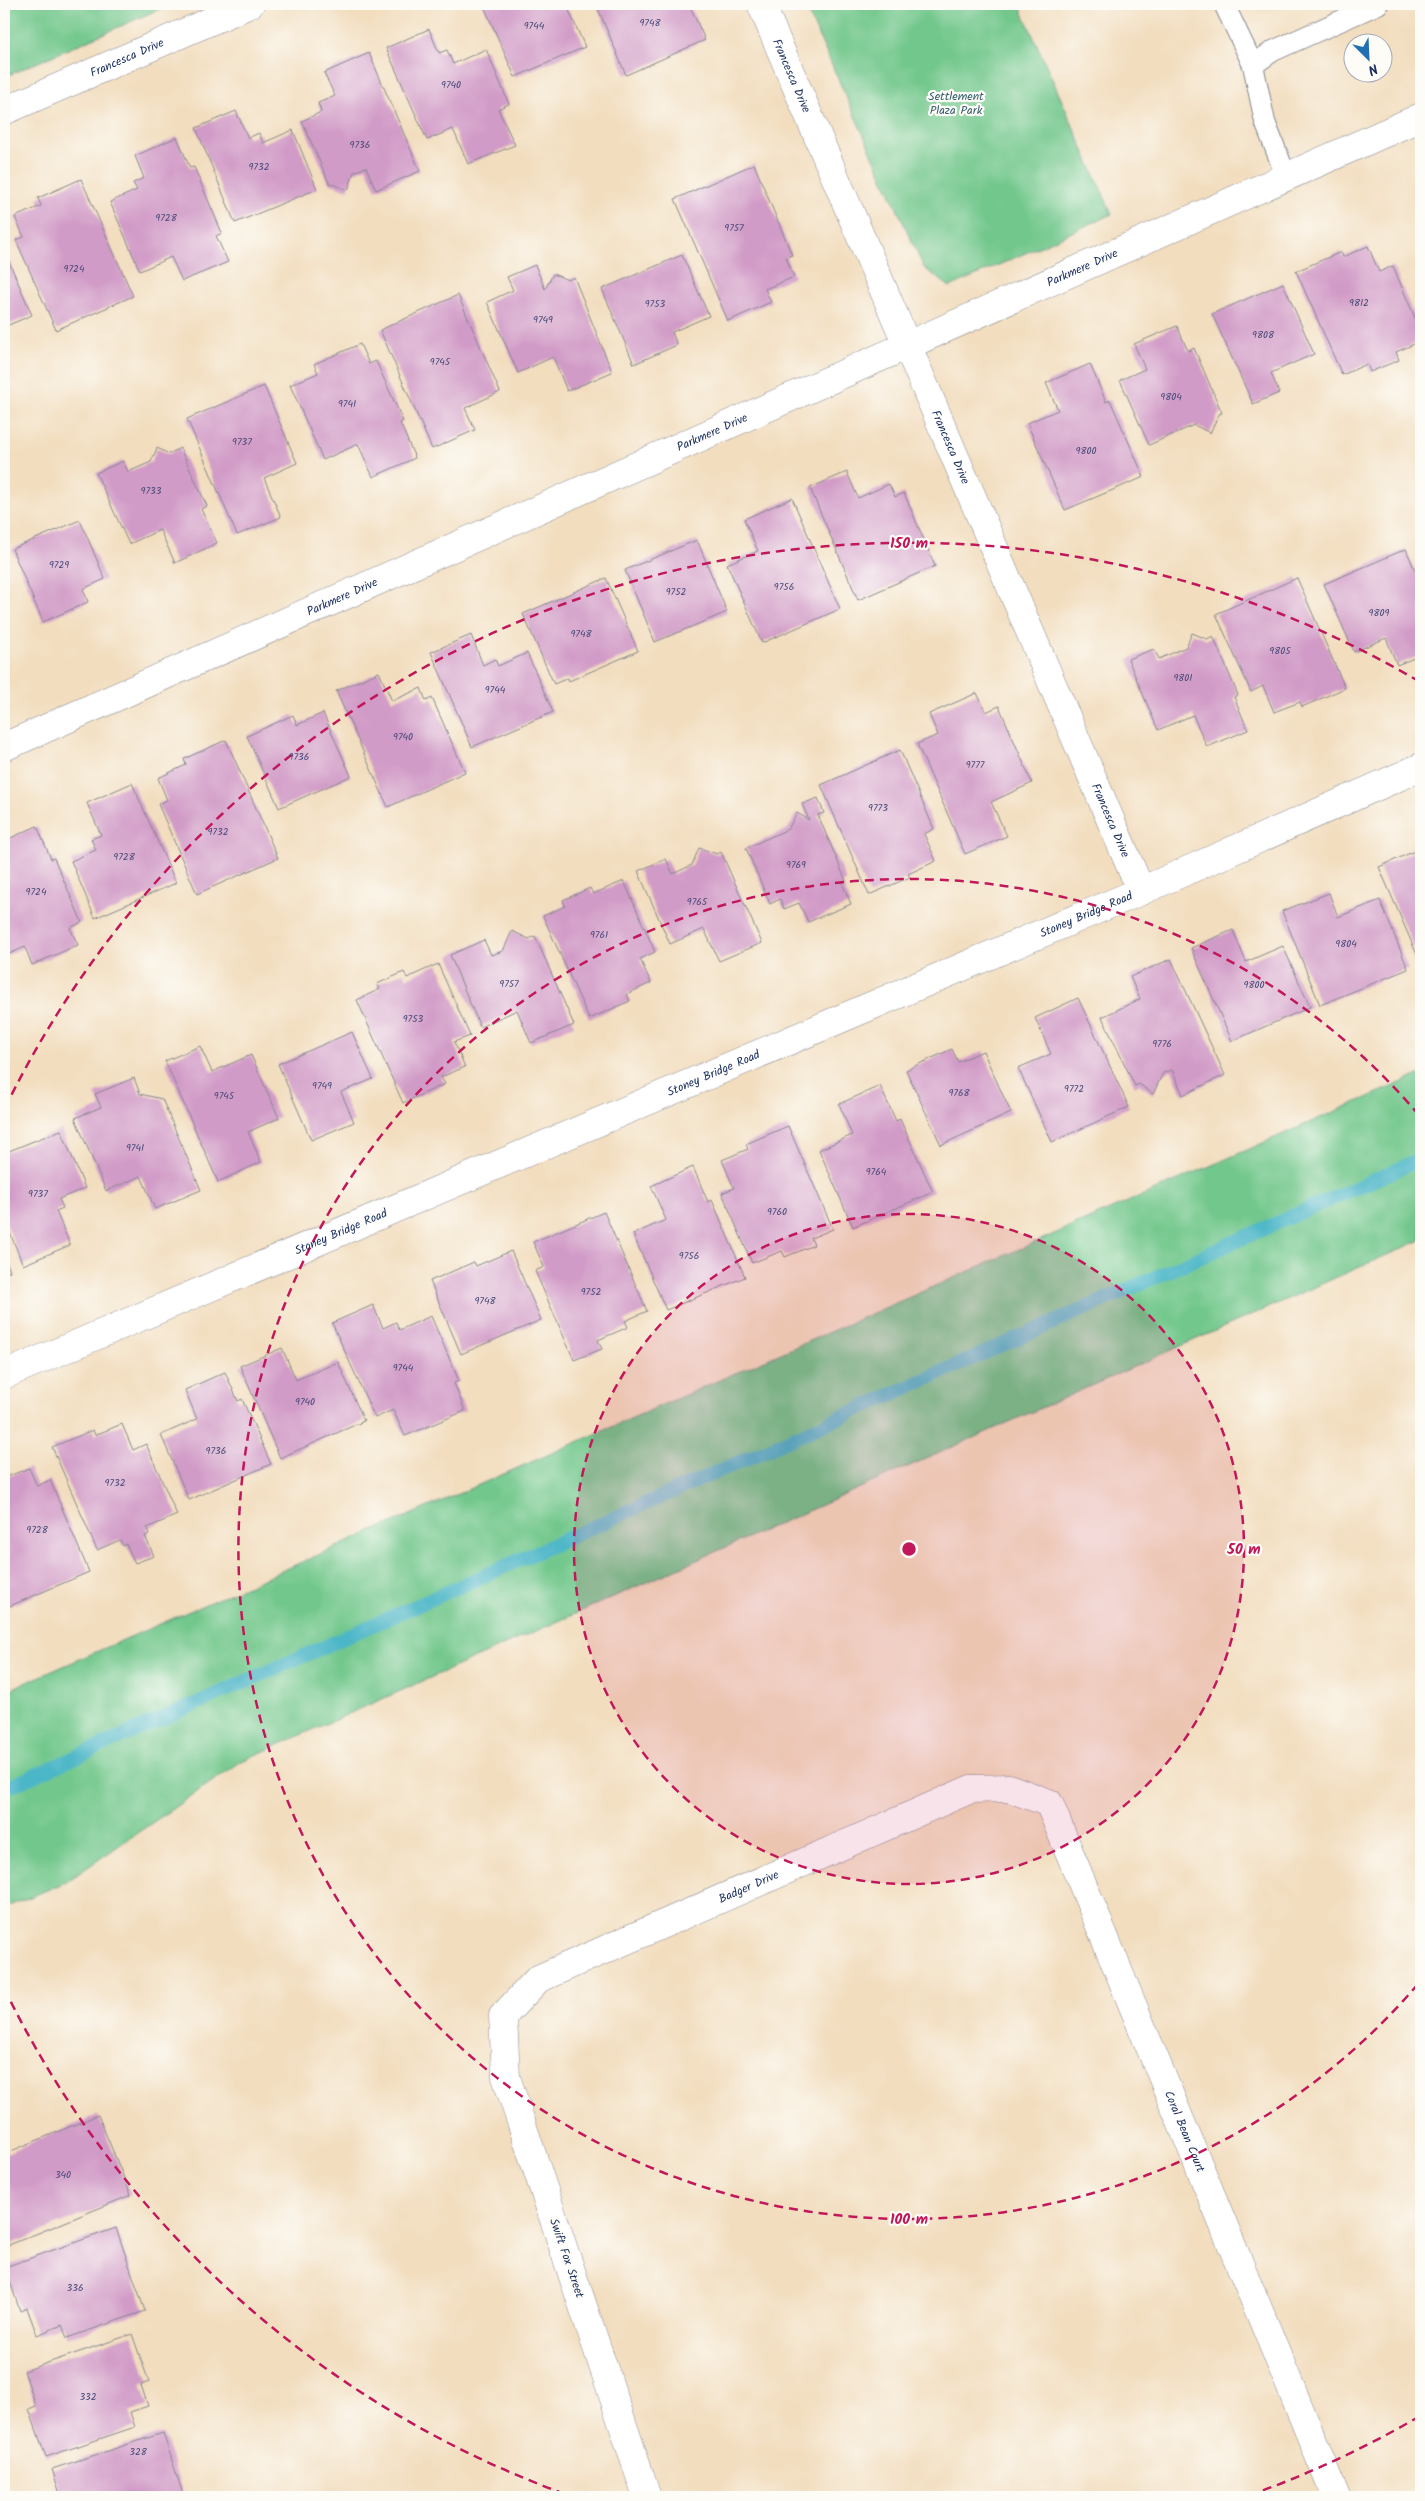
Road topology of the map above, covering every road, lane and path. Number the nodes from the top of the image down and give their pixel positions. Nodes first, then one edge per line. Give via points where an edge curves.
1 (250, 4) edge
2 (761, 4) edge
3 (1224, 4) edge
4 (1378, 4) edge
5 (1253, 65) junction
6 (4, 111) edge
7 (1421, 117) edge
8 (1286, 176) junction
9 (909, 345) junction
10 (4, 747) edge
11 (1421, 766) edge
12 (1141, 891) junction
13 (4, 1375) edge
14 (1009, 1788) joint
15 (503, 2016) joint
16 (647, 2497) edge
17 (1336, 2497) edge

1 - 6 street, Francesca Drive
2 - 9 street, Francesca Drive
3 - 5 lane
4 - 5 lane via 1273,51
5 - 8 lane via 1265,122
7 - 8 street, Parkmere Drive
8 - 9 street, Parkmere Drive
9 - 10 street, Parkmere Drive
9 - 12 street, Francesca Drive
11 - 12 street, Stoney Bridge Road
12 - 13 street, Stoney Bridge Road
14 - 15 street, Badger Drive via 972,1789 538,1978
14 - 17 street, Coral Bean Court via 1049,1803
15 - 16 street, Swift Fox Street via 506,2077

